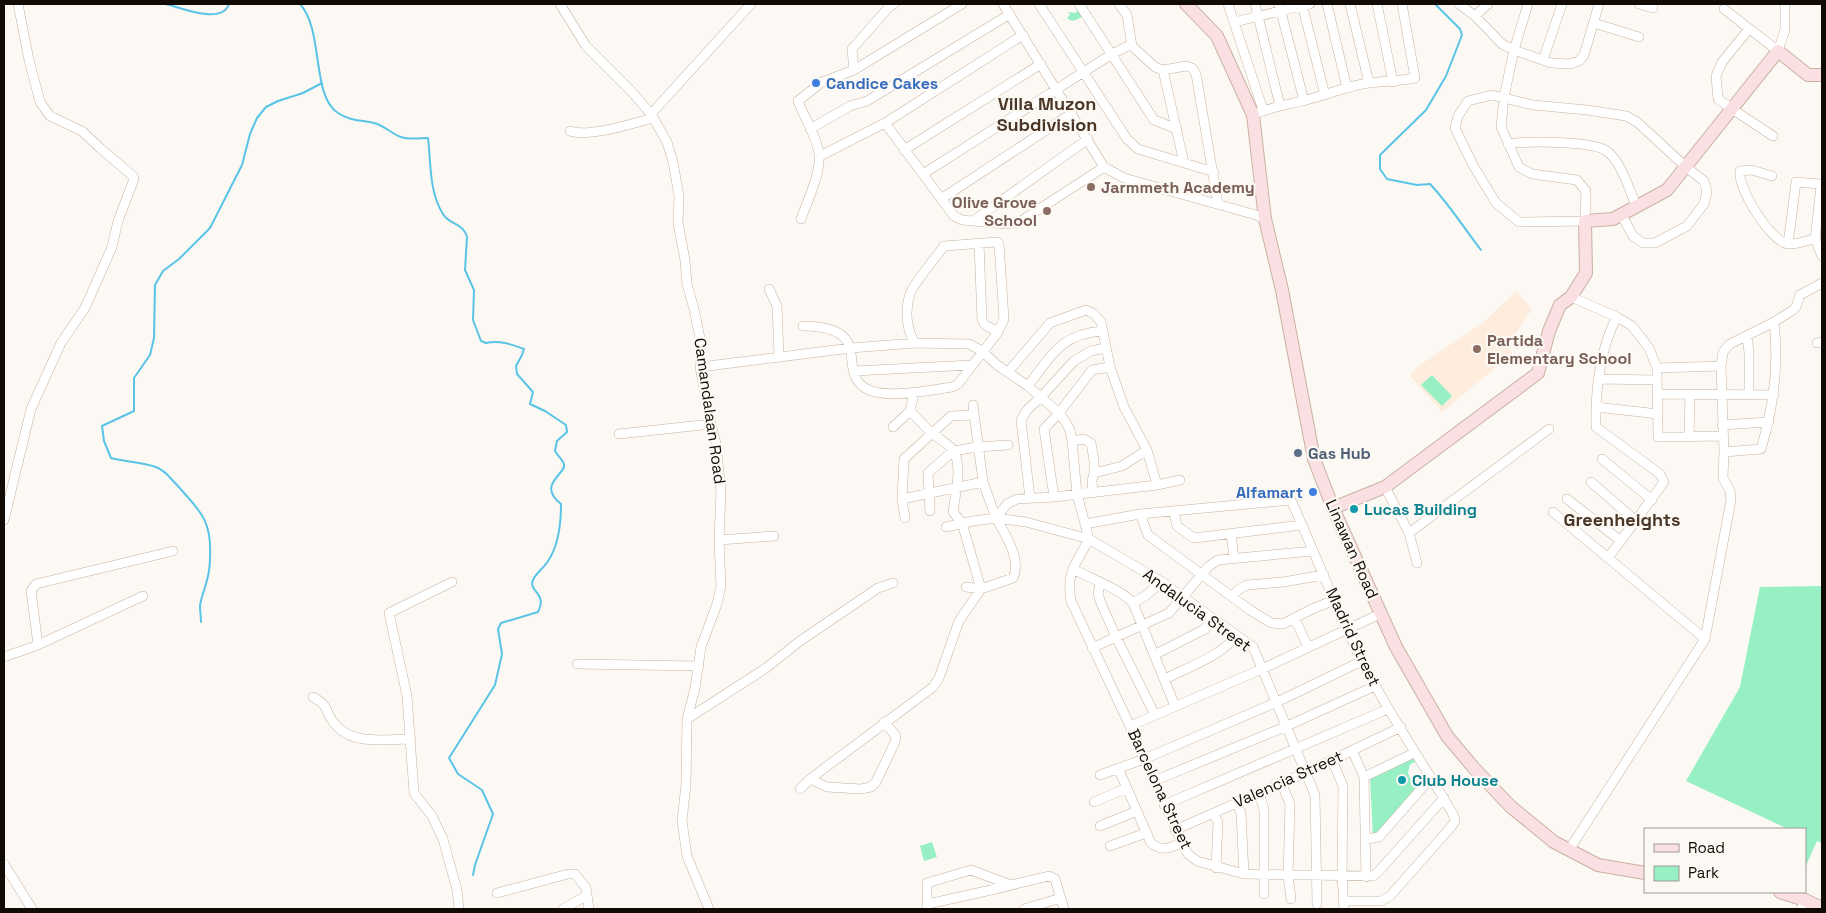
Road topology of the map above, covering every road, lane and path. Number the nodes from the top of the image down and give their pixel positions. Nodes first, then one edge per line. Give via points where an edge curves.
1 (18, 4) edge
2 (560, 4) edge
3 (751, 4) edge
4 (894, 4) edge
5 (962, 4) edge
6 (1003, 4) edge
7 (1039, 4) edge
8 (1079, 4) edge
9 (1119, 4) edge
10 (1186, 4) edge
11 (1228, 4) edge
12 (1254, 4) edge
13 (1305, 4) edge
14 (1327, 4) edge
15 (1350, 4) edge
16 (1377, 4) edge
17 (1402, 4) edge
18 (1459, 4) edge
19 (1488, 4) edge
20 (1528, 4) edge
21 (1562, 4) edge
22 (1599, 4) edge
23 (1639, 4) edge
24 (1785, 4) edge
25 (1280, 7) edge
26 (1653, 8) dead end
27 (1724, 9) dead end
28 (1010, 14) junction
29 (1257, 16) junction
30 (1475, 16) junction
31 (1234, 22) junction
32 (1594, 23) junction
33 (1749, 29) junction
34 (1023, 35) junction
35 (1639, 37) dead end
36 (1132, 46) junction
37 (1514, 50) junction
38 (1778, 51) junction
39 (1112, 54) junction
40 (1543, 60) junction
41 (1041, 64) junction
42 (854, 70) junction
43 (1163, 70) junction
44 (1084, 72) junction
45 (1822, 75) edge
46 (1393, 82) junction
47 (1369, 83) junction
48 (1347, 88) junction
49 (1057, 89) junction
50 (1326, 95) junction
51 (1504, 97) junction
52 (1304, 101) junction
53 (1280, 106) junction
54 (1732, 109) junction
55 (1258, 112) junction
56 (1072, 114) junction
57 (652, 116) junction
58 (884, 123) junction
59 (810, 129) junction
60 (1177, 129) junction
61 (570, 131) dead end
62 (1773, 136) dead end
63 (1088, 139) junction
64 (1508, 144) junction
65 (904, 150) junction
66 (820, 156) junction
67 (1184, 163) junction
68 (1104, 167) junction
69 (1686, 167) junction
70 (1214, 172) junction
71 (923, 174) junction
72 (1772, 176) dead end
73 (1822, 186) edge
74 (941, 199) junction
75 (1218, 204) junction
76 (1636, 206) junction
77 (1820, 209) edge
78 (1622, 214) junction
79 (801, 219) dead end
80 (1265, 219) junction
81 (973, 221) junction
82 (1585, 222) junction
83 (1816, 238) junction
84 (979, 243) junction
85 (1788, 244) junction
86 (1822, 256) edge
87 (1822, 283) edge
88 (769, 289) dead end
89 (1570, 297) junction
90 (1617, 317) junction
91 (1774, 322) junction
92 (804, 326) dead end
93 (1103, 331) junction
94 (998, 332) junction
95 (1747, 336) junction
96 (915, 343) junction
97 (851, 348) junction
98 (1105, 348) junction
99 (985, 354) junction
100 (779, 356) junction
101 (972, 365) junction
102 (1721, 366) junction
103 (700, 367) junction
104 (1110, 367) junction
105 (1657, 368) junction
106 (854, 371) junction
107 (1008, 372) junction
108 (1600, 379) junction
109 (1657, 380) junction
110 (1028, 386) junction
111 (914, 393) junction
112 (1658, 394) junction
113 (1749, 394) junction
114 (1690, 395) junction
115 (1722, 395) junction
116 (1774, 395) junction
117 (1041, 398) junction
118 (973, 404) dead end
119 (1596, 407) junction
120 (910, 411) junction
121 (1059, 413) junction
122 (1658, 414) junction
123 (974, 415) junction
124 (1769, 422) junction
125 (711, 424) junction
126 (1722, 425) junction
127 (893, 427) dead end
128 (1549, 430) dead end
129 (619, 434) dead end
130 (932, 434) junction
131 (1723, 436) junction
132 (1689, 437) junction
133 (1072, 441) junction
134 (1008, 445) dead end
135 (977, 447) junction
136 (1147, 450) junction
137 (953, 451) junction
138 (1724, 452) junction
139 (1602, 459) dead end
140 (1094, 472) junction
141 (1180, 480) dead end
142 (982, 482) junction
143 (1591, 482) dead end
144 (1157, 485) junction
145 (958, 486) junction
146 (1385, 487) junction
147 (929, 493) junction
148 (1093, 493) junction
149 (1077, 494) junction
150 (7, 496) edge
151 (1030, 498) junction
152 (1054, 498) junction
153 (902, 499) junction
154 (1567, 499) dead end
155 (1652, 500) junction
156 (1333, 508) junction
157 (930, 511) dead end
158 (1174, 512) junction
159 (1553, 512) dead end
160 (1140, 514) junction
161 (905, 518) dead end
162 (996, 518) junction
163 (4, 520) edge
164 (1636, 521) junction
165 (962, 523) junction
166 (1085, 524) junction
167 (1302, 525) junction
168 (946, 527) dead end
169 (1231, 533) junction
170 (1409, 533) junction
171 (774, 536) dead end
172 (1090, 539) junction
173 (719, 540) junction
174 (1621, 541) junction
175 (173, 551) dead end
176 (1313, 551) junction
177 (1234, 558) junction
178 (1608, 558) junction
179 (1417, 563) dead end
180 (1072, 569) junction
181 (1202, 574) junction
182 (1324, 575) junction
183 (452, 582) dead end
184 (1162, 582) junction
185 (893, 583) dead end
186 (1100, 583) junction
187 (966, 587) dead end
188 (981, 588) junction
189 (143, 596) dead end
190 (1183, 597) junction
191 (1232, 597) junction
192 (1133, 603) junction
193 (1336, 603) junction
194 (1380, 614) junction
195 (1212, 618) junction
196 (1295, 619) junction
197 (1142, 626) junction
198 (1348, 629) junction
199 (1236, 635) junction
200 (1116, 636) junction
201 (1705, 639) junction
202 (38, 645) junction
203 (1308, 647) junction
204 (1092, 648) junction
205 (1154, 654) junction
206 (4, 657) edge
207 (1362, 661) junction
208 (577, 664) dead end
209 (699, 666) junction
210 (1262, 669) junction
211 (1165, 679) junction
212 (1375, 686) junction
213 (313, 697) dead end
214 (1277, 702) junction
215 (1175, 706) junction
216 (1388, 709) junction
217 (1155, 715) junction
218 (687, 719) junction
219 (884, 722) junction
220 (1130, 726) junction
221 (1287, 726) junction
222 (1401, 727) junction
223 (411, 739) junction
224 (1296, 747) junction
225 (1352, 750) junction
226 (1414, 753) junction
227 (1144, 759) junction
228 (1332, 760) junction
229 (1118, 768) junction
230 (1307, 772) junction
231 (1100, 775) dead end
232 (1430, 776) junction
233 (1364, 777) junction
234 (810, 779) junction
235 (1154, 781) junction
236 (1281, 782) junction
237 (1127, 788) junction
238 (800, 789) dead end
239 (1259, 792) junction
240 (1444, 798) junction
241 (1094, 802) dead end
242 (1236, 802) junction
243 (1164, 805) junction
244 (1137, 811) junction
245 (1213, 812) junction
246 (1100, 826) dead end
247 (1176, 830) junction
248 (1146, 832) junction
249 (1366, 839) junction
250 (1182, 843) junction
251 (1110, 846) dead end
252 (1569, 850) junction
253 (4, 864) edge
254 (1216, 868) junction
255 (1644, 873) edge
256 (1244, 874) junction
257 (1342, 875) junction
258 (1266, 876) junction
259 (1288, 876) junction
260 (1316, 876) junction
261 (1366, 876) junction
262 (1013, 885) junction
263 (496, 893) dead end
264 (1782, 893) edge
265 (1264, 894) dead end
266 (586, 896) junction
267 (1061, 898) junction
268 (1291, 899) dead end
269 (1317, 904) dead end
270 (1344, 905) edge
271 (1803, 905) edge
272 (928, 906) edge
273 (1822, 908) edge
274 (32, 909) edge
275 (459, 909) edge
276 (563, 909) edge
277 (589, 909) edge
278 (709, 909) edge
279 (1024, 909) edge
280 (1064, 909) edge

1 - 150 street via 40,102 50,116 82,130 134,179 112,246 84,308 62,343 31,409
2 - 57 street, Camandalaan Road via 586,46
3 - 57 street
4 - 42 street via 852,49
5 - 42 street
6 - 28 street
7 - 44 street
8 - 39 street
9 - 36 street via 1127,15
10 - 55 street, Linawan Road via 1217,36
11 - 31 street
12 - 29 street
13 - 25 street
13 - 50 street
14 - 48 street
15 - 47 street
16 - 46 street
17 - 46 street via 1415,78
18 - 30 street
19 - 30 street
20 - 37 street
21 - 40 street
22 - 32 street
23 - 26 street
24 - 38 street via 1785,30
25 - 29 street
25 - 52 street
27 - 33 street
28 - 34 street
28 - 59 street via 867,101 850,106
29 - 31 street
29 - 53 street
30 - 37 street via 1502,44
31 - 55 street
32 - 35 street
32 - 40 street via 1584,55 1579,60 1570,64
33 - 38 street
33 - 54 street via 1722,62 1716,76 1718,99
34 - 41 street
34 - 58 street
36 - 39 street
36 - 43 street
37 - 40 street
37 - 51 street
38 - 45 street via 1808,75
38 - 54 street
39 - 44 street
39 - 60 street via 1154,120
41 - 49 street
41 - 65 street
42 - 59 street via 822,82 798,101
43 - 60 street
43 - 70 street via 1186,66 1196,74
44 - 49 street
44 - 67 street via 1138,149
46 - 47 street
47 - 48 street
48 - 50 street
49 - 56 street
49 - 71 street
50 - 52 street
51 - 64 street via 1501,127
51 - 69 street via 1626,116 1637,122
51 - 82 street via 1492,95 1468,101 1458,116 1455,128 1496,203 1518,222
52 - 53 street
53 - 55 street
54 - 62 street
54 - 69 street
55 - 80 street, Linawan Road
56 - 63 street
56 - 74 street
57 - 61 street via 620,127 592,132
57 - 103 street, Camandalaan Road via 673,162 687,284 701,343
58 - 65 street
58 - 66 street
59 - 66 street
60 - 67 street
63 - 68 street
63 - 81 street
64 - 76 street via 1527,141 1605,150 1620,166
64 - 82 street via 1520,167 1532,174 1577,180 1586,191
65 - 71 street
66 - 79 street
67 - 70 street
68 - 75 street via 1124,178
68 - 81 street via 1022,221 1005,224
69 - 76 street via 1667,190
69 - 78 street via 1704,181 1707,192 1704,204 1687,226 1655,242 1643,243 1633,236
70 - 75 street
71 - 74 street
72 - 85 street via 1752,170 1740,173 1743,190 1755,212 1774,234
73 - 77 street
73 - 85 street via 1796,182
74 - 81 street via 954,216
75 - 80 street
76 - 78 street
77 - 83 street
78 - 82 street via 1613,219
80 - 156 street, Linawan Road via 1282,290 1314,460
82 - 89 street via 1586,273
83 - 85 street
83 - 86 street
84 - 94 street via 982,320
84 - 94 street via 1000,244 1004,319
84 - 96 street via 944,246 910,292 909,334
87 - 91 street via 1800,295 1795,308
88 - 100 street via 777,306
89 - 90 street
89 - 146 street via 1560,305 1549,331 1538,373
90 - 105 street via 1632,326 1649,348
90 - 108 street via 1604,349
91 - 95 street
91 - 116 street
92 - 97 street via 833,330 844,337
93 - 98 street
93 - 107 street via 1101,322 1086,310 1050,323
93 - 110 street via 1069,339 1054,352
94 - 99 street
95 - 102 street via 1730,344 1723,352
95 - 113 street
96 - 97 street
96 - 99 street via 969,344
97 - 100 street
97 - 106 street
98 - 104 street
98 - 117 street via 1074,360
99 - 101 street
99 - 107 street
100 - 103 street
101 - 106 street
101 - 111 street via 952,387
102 - 105 street
102 - 115 street
103 - 125 street, Camandalaan Road
104 - 121 street via 1092,370
104 - 136 street via 1124,407
105 - 109 street
106 - 111 street via 864,388 877,393
107 - 110 street
108 - 109 street
108 - 119 street
109 - 112 street
110 - 117 street
111 - 120 street
112 - 114 street
112 - 122 street
113 - 115 street
113 - 116 street
114 - 115 street
114 - 132 street
115 - 126 street
116 - 124 street
117 - 121 street
117 - 151 street via 1021,420
118 - 123 street
119 - 122 street
119 - 155 street via 1596,427 1663,478 1664,482
120 - 127 street
120 - 130 street
121 - 133 street via 1070,430
121 - 152 street via 1044,429
122 - 132 street via 1658,437
123 - 130 street via 951,416
123 - 135 street
124 - 126 street
124 - 138 street via 1761,449
125 - 129 street
125 - 173 street, Camandalaan Road via 721,492
126 - 131 street
128 - 170 street
130 - 137 street
130 - 153 street via 904,459
131 - 132 street
131 - 138 street
133 - 140 street via 1091,443
133 - 149 street
134 - 135 street
135 - 137 street
135 - 142 street
136 - 140 street via 1122,466
136 - 144 street
137 - 145 street
137 - 147 street via 928,473
138 - 201 street via 1722,478 1731,500
139 - 155 street
140 - 148 street
141 - 144 street
142 - 145 street
142 - 162 street
143 - 164 street
144 - 148 street
145 - 147 street
145 - 165 street via 952,512
146 - 156 street
146 - 170 street
147 - 153 street
147 - 157 street
148 - 149 street
149 - 152 street
149 - 166 street
150 - 163 street
151 - 152 street
151 - 162 street via 1007,504
153 - 161 street
154 - 174 street
155 - 164 street
156 - 194 street, Linawan Road
158 - 160 street, Madrid Street
158 - 167 street, Madrid Street via 1291,500
158 - 169 street via 1177,526 1194,538
159 - 178 street
160 - 166 street, Madrid Street
160 - 181 street via 1148,535
162 - 165 street, Andalucia Street
162 - 172 street, Andalucia Street via 1026,522
162 - 188 street via 1008,541 1016,572 1013,578
164 - 174 street
165 - 168 street, Andalucia Street
165 - 188 street
166 - 172 street
167 - 169 street
167 - 176 street, Madrid Street
169 - 177 street
170 - 179 street
171 - 173 street
172 - 180 street, Barcelona Street
172 - 184 street, Andalucia Street
173 - 209 street, Camandalaan Road via 721,586 701,647
174 - 178 street
175 - 202 street via 36,584 31,591
176 - 177 street
176 - 182 street, Madrid Street
177 - 181 street via 1218,560
178 - 201 street
180 - 186 street
180 - 204 street, Barcelona Street via 1068,585 1071,601
181 - 190 street
181 - 191 street
182 - 191 street via 1247,585
182 - 193 street, Madrid Street
183 - 223 street via 390,613 407,696
184 - 190 street, Andalucia Street
184 - 192 street
185 - 218 street via 878,588 766,668
186 - 192 street via 1128,597
186 - 200 street via 1098,594
187 - 188 street
188 - 219 street via 960,621 936,683
189 - 202 street
190 - 195 street, Andalucia Street
190 - 197 street via 1169,613
191 - 196 street via 1271,623 1282,624
192 - 197 street
193 - 196 street via 1332,601
193 - 198 street, Madrid Street
194 - 198 street
194 - 252 street, Linawan Road via 1448,736 1510,806
195 - 199 street, Andalucia Street
195 - 205 street via 1205,629
196 - 203 street
197 - 200 street
197 - 205 street
198 - 203 street
198 - 207 street, Madrid Street
199 - 210 street, Andalucia Street via 1253,647
199 - 211 street via 1220,650
200 - 204 street
200 - 217 street
201 - 252 street
202 - 206 street
203 - 210 street
204 - 220 street, Barcelona Street
205 - 211 street
207 - 212 street, Madrid Street
207 - 214 street
208 - 209 street
209 - 218 street, Camandalaan Road
210 - 214 street, Andalucia Street
210 - 215 street
211 - 215 street
212 - 216 street, Madrid Street
212 - 221 street
213 - 223 street via 326,706 339,729 354,737
214 - 221 street, Andalucia Street
214 - 227 street
215 - 217 street
216 - 222 street, Madrid Street
216 - 224 street
217 - 220 street
218 - 278 street, Camandalaan Road via 682,821 687,856
219 - 234 street
219 - 234 street via 896,736 895,742 871,787 827,787
220 - 227 street, Barcelona Street
221 - 224 street, Andalucia Street
221 - 235 street
222 - 225 street, Valencia Street
222 - 226 street, Madrid Street
223 - 275 street via 414,793 432,816 443,839
224 - 230 street, Andalucia Street
224 - 243 street
225 - 228 street, Valencia Street
225 - 233 street
226 - 232 street, Madrid Street
226 - 233 street
227 - 229 street
227 - 235 street, Barcelona Street
228 - 230 street, Valencia Street
228 - 257 street via 1343,786
229 - 231 street
229 - 237 street
230 - 236 street, Valencia Street
230 - 260 street, Andalucia Street via 1315,795
232 - 240 street, Madrid Street
232 - 249 street via 1379,837
233 - 249 street
234 - 238 street
235 - 243 street, Barcelona Street
236 - 239 street, Valencia Street
236 - 259 street via 1290,804
237 - 241 street
237 - 244 street
239 - 242 street, Valencia Street
239 - 258 street via 1264,810
240 - 261 street via 1379,872
240 - 270 street, Madrid Street via 1455,821 1390,896 1380,901
242 - 245 street, Valencia Street
242 - 256 street via 1241,813
243 - 247 street, Barcelona Street
244 - 246 street
244 - 248 street
245 - 247 street, Valencia Street
245 - 254 street via 1218,822
247 - 250 street, Barcelona Street
248 - 250 street via 1157,847 1165,849
248 - 251 street
249 - 261 street
250 - 254 street, Barcelona Street via 1197,861
252 - 255 street, Linawan Road via 1598,865
253 - 274 street
254 - 256 street, Barcelona Street
256 - 258 street, Barcelona Street
257 - 260 street, Barcelona Street
257 - 261 street, Barcelona Street
257 - 270 street
258 - 259 street, Barcelona Street
258 - 265 street
259 - 260 street, Barcelona Street
259 - 268 street
260 - 269 street, Andalucia Street
262 - 267 street via 1052,876
262 - 272 street
262 - 272 street via 971,870 927,883
263 - 266 street via 575,874 586,888
264 - 271 street
266 - 276 street
266 - 277 street
267 - 279 street
267 - 280 street
271 - 273 street

